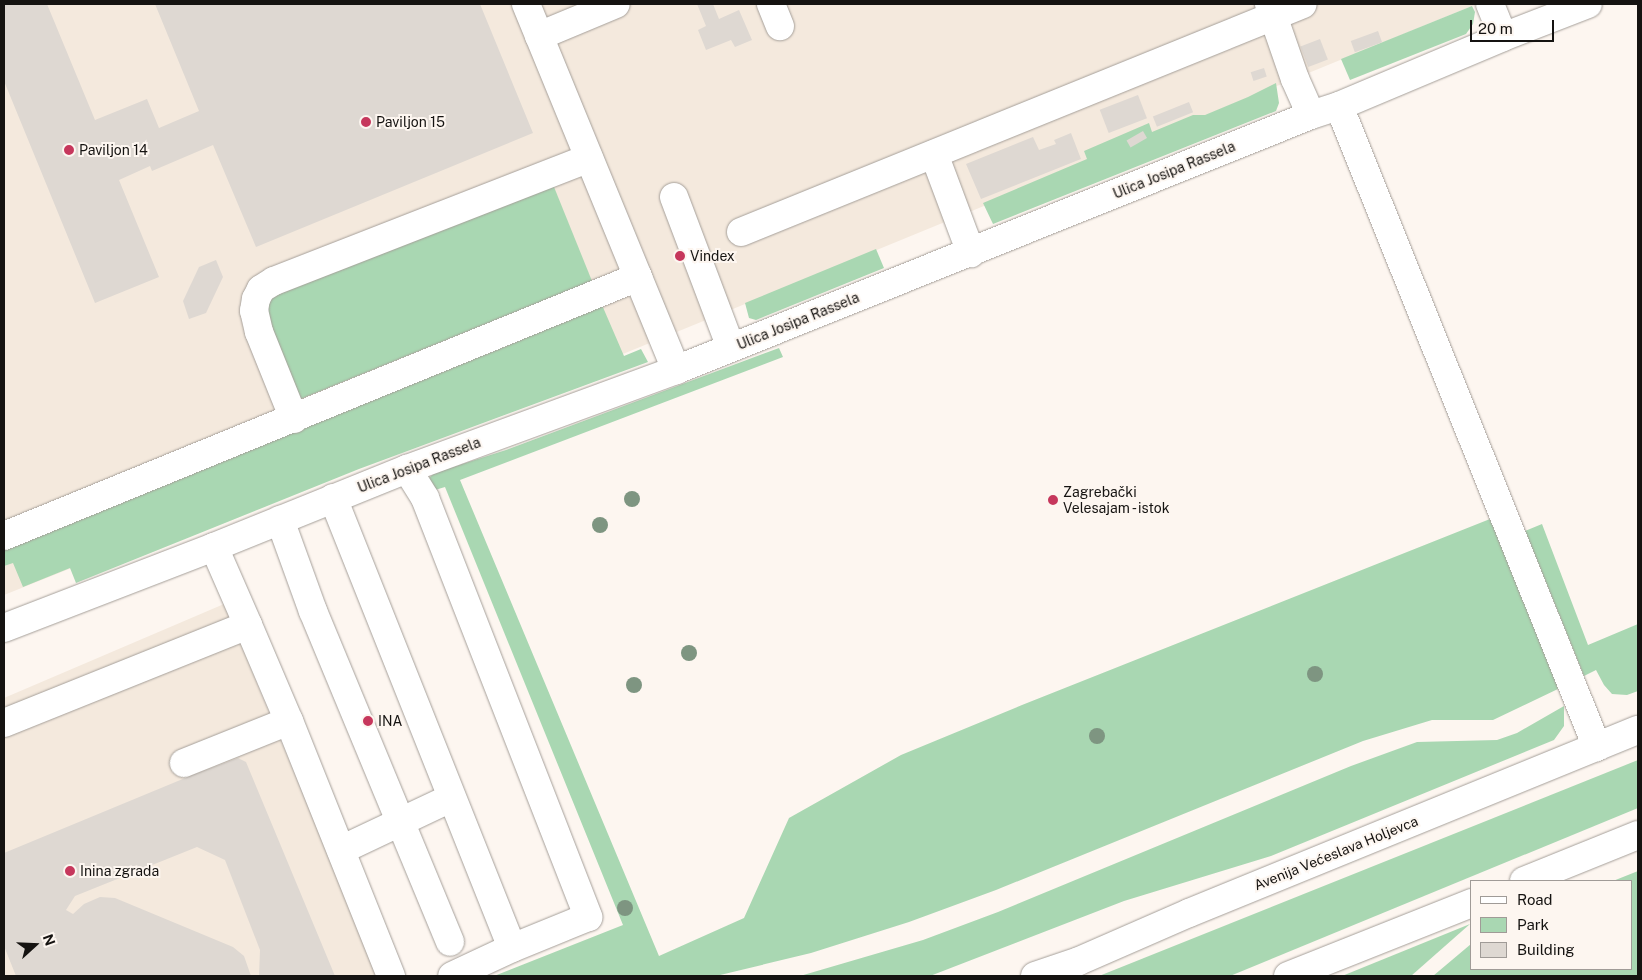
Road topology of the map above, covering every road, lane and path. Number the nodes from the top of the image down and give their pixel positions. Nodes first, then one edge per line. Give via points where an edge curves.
1 (526, 4) edge
2 (616, 4) edge
3 (1303, 4) edge
4 (1490, 4) edge
5 (1588, 4) edge
6 (1270, 10) edge
7 (539, 36) junction
8 (1503, 37) junction
9 (1339, 106) junction
10 (1310, 115) junction
11 (934, 154) junction
12 (589, 158) junction
13 (674, 197) dead end
14 (742, 232) dead end
15 (971, 252) junction
16 (638, 277) junction
17 (731, 348) junction
18 (676, 370) junction
19 (294, 419) junction
20 (407, 469) junction
21 (333, 498) junction
22 (280, 520) junction
23 (4, 536) edge
24 (214, 547) junction
25 (248, 625) junction
26 (4, 628) edge
27 (289, 722) junction
28 (4, 723) edge
29 (1638, 730) edge
30 (1597, 747) junction
31 (184, 763) dead end
32 (451, 798) junction
33 (401, 822) junction
34 (1638, 835) edge
35 (341, 850) junction
36 (1526, 880) edge
37 (1470, 903) edge
38 (450, 942) dead end
39 (512, 948) junction
40 (391, 976) edge
41 (452, 976) edge
42 (1035, 976) edge
43 (1288, 976) edge

1 - 7 street
2 - 7 street
3 - 6 street
4 - 8 street
5 - 8 street, Ulica Josipa Rassela
6 - 10 street
6 - 11 street
7 - 12 street
8 - 9 street, Ulica Josipa Rassela
9 - 10 street, Ulica Josipa Rassela
9 - 30 street
10 - 15 street, Ulica Josipa Rassela
11 - 14 street
11 - 15 street
12 - 16 street
12 - 19 street via 274,281 261,289 254,311 259,332
13 - 17 street
15 - 17 street, Ulica Josipa Rassela
16 - 18 street
16 - 19 street
17 - 18 street, Ulica Josipa Rassela
18 - 20 street, Ulica Josipa Rassela
19 - 23 street
20 - 21 street, Ulica Josipa Rassela
20 - 39 street via 425,498 588,917
21 - 22 street, Ulica Josipa Rassela
21 - 32 street
22 - 24 street, Ulica Josipa Rassela
22 - 33 street via 313,611
24 - 25 street
24 - 26 street, Ulica Josipa Rassela
25 - 27 street
25 - 28 street
27 - 31 street
27 - 35 street
29 - 30 street, Avenija Većeslava Holjevca
30 - 42 street, Avenija Većeslava Holjevca via 1198,909 1079,961
32 - 33 street
32 - 39 street
33 - 35 street
33 - 38 street
34 - 36 street
35 - 40 street
37 - 43 street
39 - 41 street

